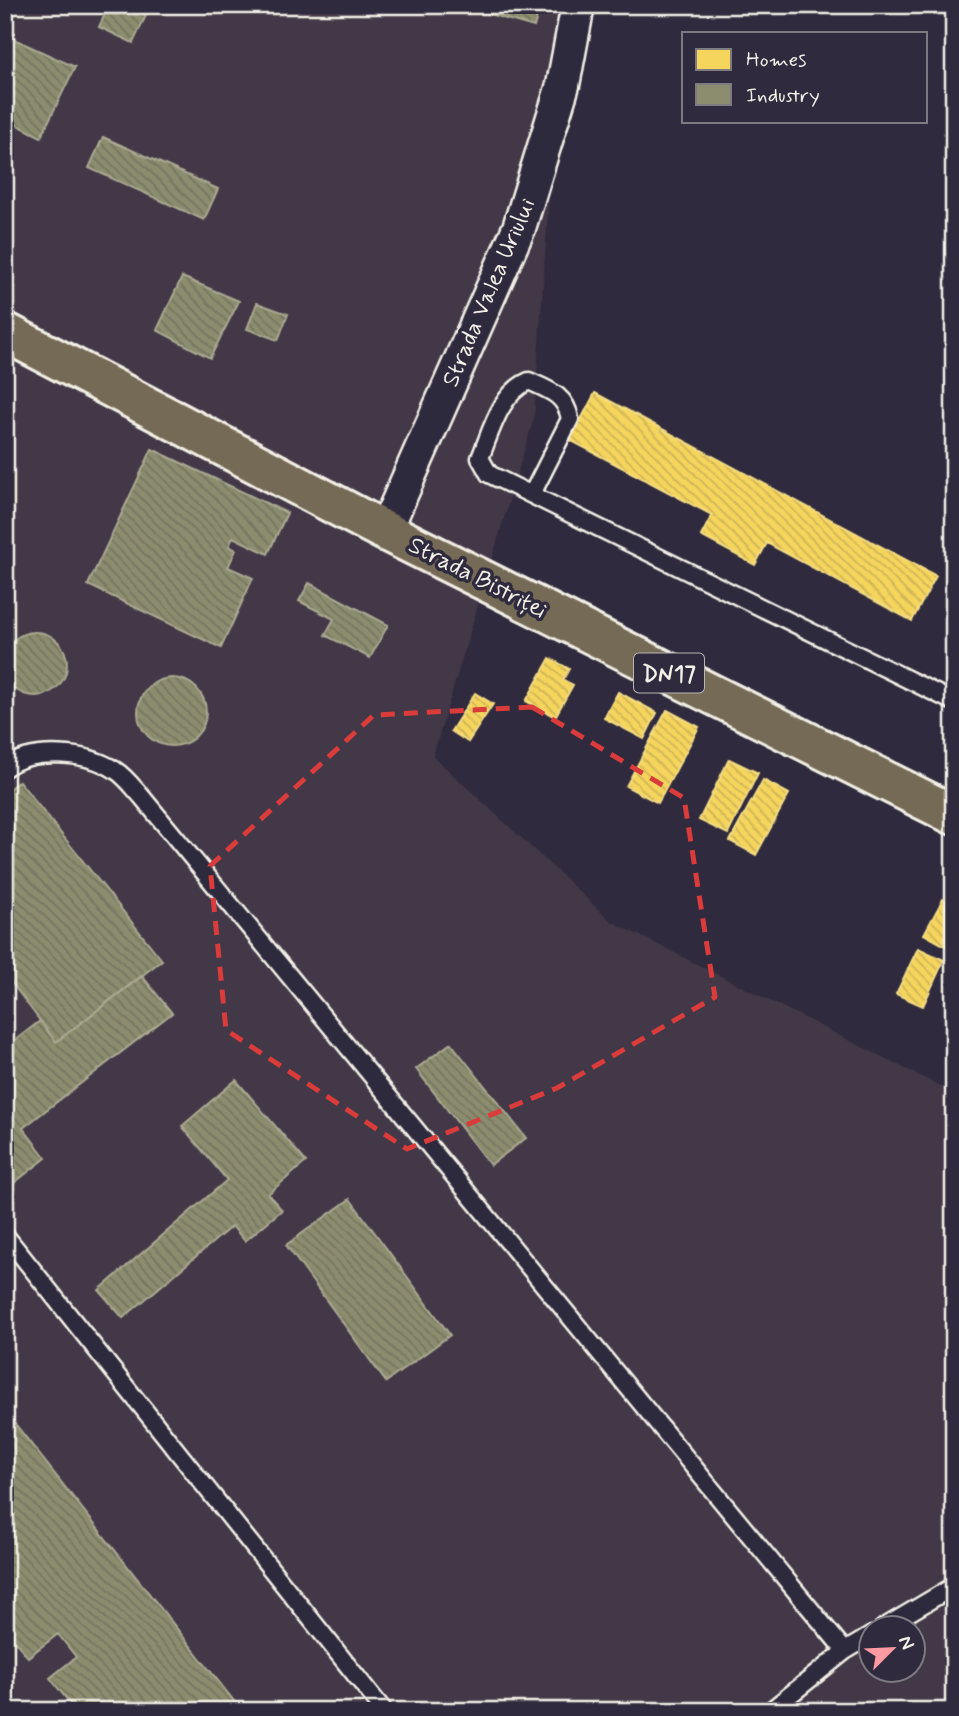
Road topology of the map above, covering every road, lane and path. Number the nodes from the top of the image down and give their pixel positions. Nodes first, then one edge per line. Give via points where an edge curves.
1 (578, 5) edge
2 (5, 332) edge
3 (532, 494) junction
4 (385, 531) junction
5 (954, 702) edge
6 (5, 768) edge
7 (954, 815) edge
8 (5, 1236) edge
9 (954, 1586) edge
10 (908, 1614) edge
11 (858, 1643) edge
12 (845, 1651) junction
13 (384, 1711) edge
14 (770, 1711) edge

1 - 4 street, Strada Valea Uriului via 563,85 519,228
2 - 4 highway, Strada Bistriței / DN17
3 - 3 lane via 570,419 562,399 529,382 511,393 501,408 480,458 489,474
3 - 5 lane
4 - 7 highway, Strada Bistriței / DN17
6 - 12 lane via 32,755 97,761 117,771 142,797
8 - 13 lane
9 - 10 lane
11 - 12 lane
12 - 14 lane

